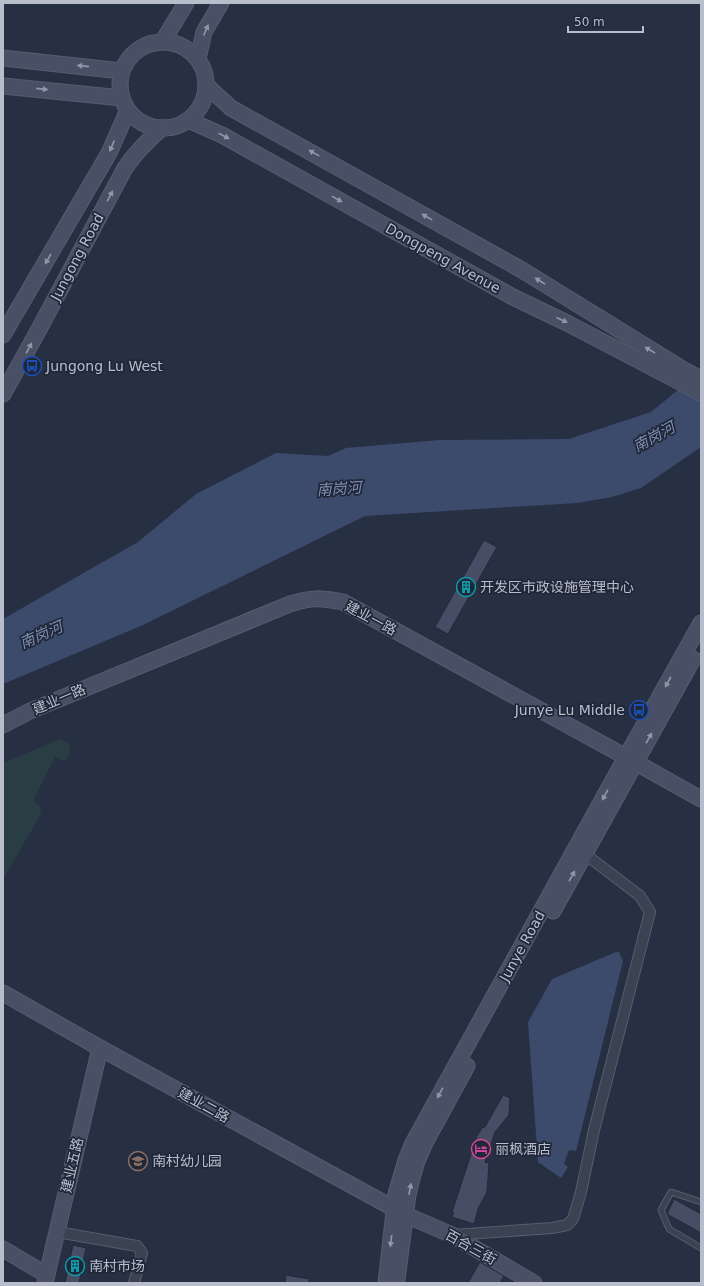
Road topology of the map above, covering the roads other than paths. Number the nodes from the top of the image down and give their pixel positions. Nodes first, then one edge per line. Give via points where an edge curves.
1 (186, 3) edge
2 (221, 3) edge
3 (163, 41) junction
4 (3, 58) edge
5 (198, 59) junction
6 (122, 71) junction
7 (206, 85) junction
8 (3, 86) edge
9 (125, 104) junction
10 (188, 120) junction
11 (162, 128) junction
12 (3, 335) edge
13 (681, 375) junction
14 (701, 379) edge
15 (701, 392) edge
16 (3, 394) edge
17 (701, 623) edge
18 (701, 644) edge
19 (3, 724) edge
20 (631, 759) junction
21 (701, 799) edge
22 (585, 854) junction
23 (3, 993) edge
24 (100, 1048) junction
25 (701, 1202) edge
26 (401, 1212) junction
27 (57, 1232) junction
28 (452, 1235) junction
29 (701, 1248) edge
30 (3, 1250) edge
31 (46, 1279) edge
32 (134, 1283) edge
33 (386, 1283) edge
34 (396, 1283) edge
35 (534, 1283) edge

1 - 3 street
5 -> 2 street via 204,32
3 - 5 street via 189,49
3 - 6 street via 150,43 137,50 128,59
6 -> 4 street
5 - 7 street via 204,71
6 - 9 street via 120,85
7 - 10 street via 204,98 198,110
13 -> 7 street, Dongpeng Avenue via 516,267 231,108
8 -> 9 street
9 - 11 street via 137,120 149,126
9 -> 12 street, Jungong Road via 109,153
10 - 11 street via 176,126
10 -> 13 street, Dongpeng Avenue via 222,135 513,297
16 -> 11 street, Jungong Road via 125,168 143,144
13 - 14 street, Dongpeng Avenue
13 - 15 street, Dongpeng Avenue
17 -> 20 street, Junye Road
20 -> 18 street, Junye Road
19 - 20 street, 建业一路 via 290,604 321,598 343,602
20 - 21 street, 建业一路
20 - 22 street, Junye Road
20 -> 26 street, Junye Road via 413,1143 396,1194
26 -> 22 street, Junye Road via 417,1161 426,1142
22 - 28 street via 640,896 650,912 573,1219 567,1225 552,1228
23 - 24 street, 建业二路
24 - 26 street, 建业二路
24 - 27 street, 建业五路
25 - 29 lane via 671,1192 662,1210 669,1229
26 - 28 street, 百合三街
26 -> 33 street, Junye Road
26 - 34 street, Junye Road
27 - 31 street, 建业五路
27 - 32 street via 137,1246 142,1253
28 - 35 street, 百合三街
30 - 31 street

